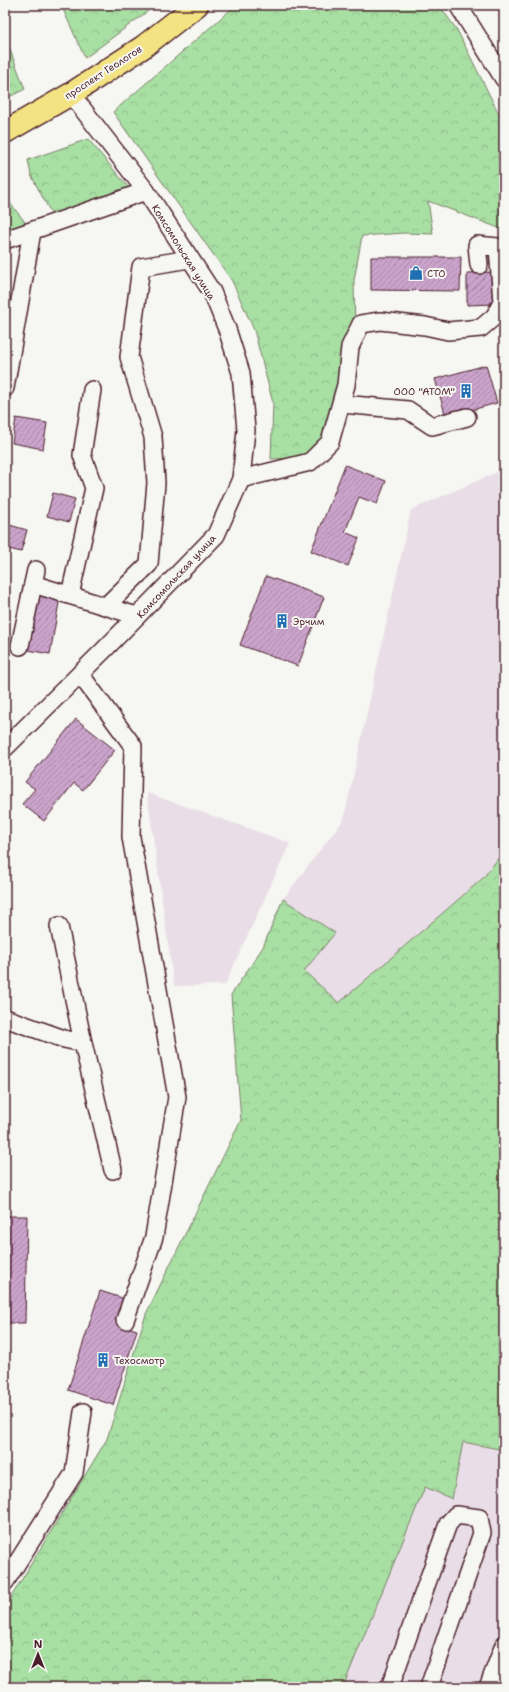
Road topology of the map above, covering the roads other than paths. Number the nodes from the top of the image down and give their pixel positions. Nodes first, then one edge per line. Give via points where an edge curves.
1 (197, 5) edge
2 (458, 5) edge
3 (504, 79) edge
4 (71, 94) junction
5 (5, 132) edge
6 (146, 191) junction
7 (32, 231) junction
8 (5, 240) edge
9 (189, 260) junction
10 (479, 265) dead end
11 (5, 388) edge
12 (92, 390) dead end
13 (342, 404) junction
14 (467, 417) dead end
15 (241, 479) junction
16 (70, 595) junction
17 (106, 606) junction
18 (137, 616) junction
19 (20, 646) dead end
20 (80, 674) junction
21 (5, 748) edge
22 (58, 926) dead end
23 (5, 1018) edge
24 (83, 1043) junction
25 (113, 1170) dead end
26 (125, 1320) dead end
27 (83, 1412) dead end
28 (5, 1582) edge
29 (504, 1645) edge
30 (394, 1686) edge
31 (429, 1687) edge
32 (488, 1687) edge

1 - 4 main road, проспект Геологов via 143,47
2 - 3 street
4 - 5 main road, проспект Геологов
4 - 6 street, Комсомольская улица
6 - 7 street
6 - 9 street, Комсомольская улица
7 - 8 street
7 - 11 street
9 - 15 street, Комсомольская улица via 212,292 241,373 246,430
9 - 17 street via 141,267 130,357 153,437 156,483 149,564
10 - 13 street via 477,245 498,247 502,302 495,316 481,328 448,331 380,321 361,324 350,347
12 - 16 street via 82,455 94,488
13 - 14 street via 408,410 432,426
13 - 15 street via 330,442 310,462
15 - 18 street, Комсомольская улица via 216,535
16 - 17 street
16 - 19 street via 35,577
17 - 18 street
18 - 20 street, Комсомольская улица
20 - 21 street, Комсомольская улица
20 - 26 street via 132,746 131,837 177,1097 154,1237
22 - 24 street
23 - 24 street
24 - 25 street
27 - 28 street via 74,1473
29 - 32 street
30 - 31 street via 448,1524 456,1515 479,1518 482,1533

